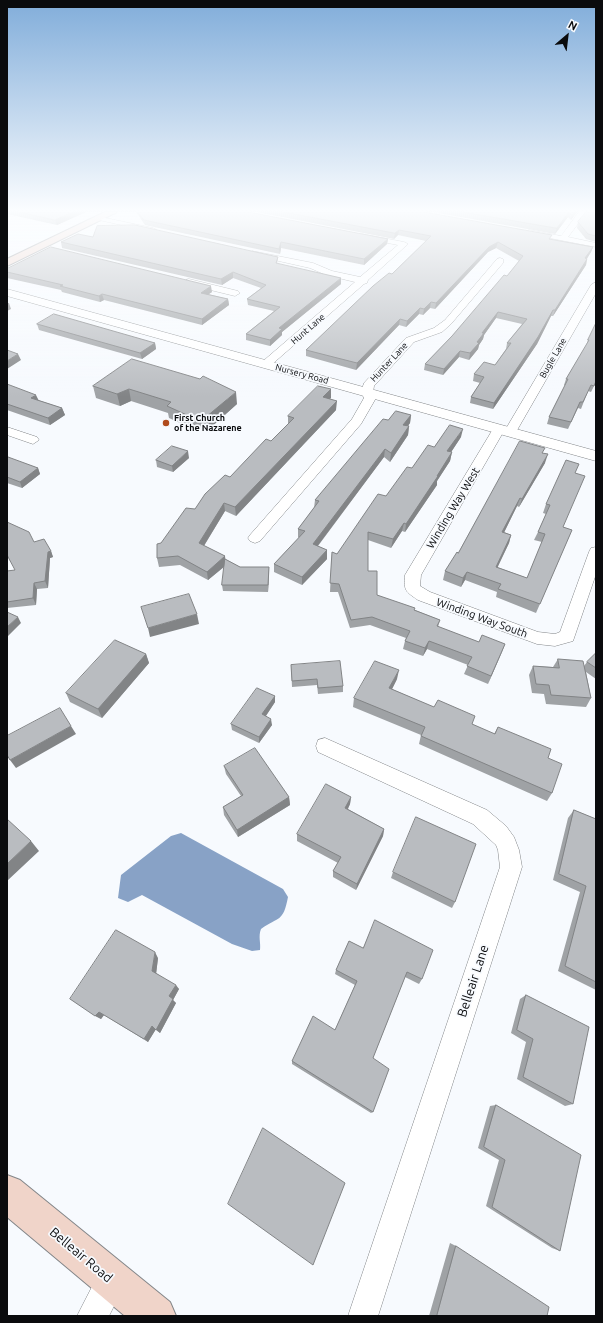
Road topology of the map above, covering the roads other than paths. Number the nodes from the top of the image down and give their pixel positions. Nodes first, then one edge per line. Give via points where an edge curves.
1 (333, 274) edge
2 (371, 274) edge
3 (489, 274) edge
4 (182, 280) edge
5 (364, 280) junction
6 (596, 285) edge
7 (7, 292) edge
8 (235, 292) dead end
9 (266, 364) junction
10 (367, 392) junction
11 (7, 431) edge
12 (505, 431) junction
13 (33, 440) dead end
14 (596, 456) edge
15 (255, 538) dead end
16 (596, 552) edge
17 (412, 588) joint
18 (325, 746) dead end
19 (7, 1193) edge
20 (112, 1280) junction
21 (92, 1316) edge
22 (156, 1316) edge
23 (362, 1316) edge

1 - 5 street
2 - 5 street, Hunt Lane
3 - 10 street, Hunter Lane via 448,322 438,330 410,340 368,385
4 - 8 street
5 - 9 street, Hunt Lane
6 - 12 street, Bugle Lane
7 - 9 street, Nursery Road
9 - 10 street, Nursery Road
10 - 12 street, Nursery Road
10 - 15 street, Hunter Lane via 370,398 357,421
11 - 13 street
12 - 14 street, Nursery Road
12 - 17 street, Winding Way West via 413,575
16 - 17 street, Winding Way South via 567,637 555,640 537,638 424,596
18 - 23 street, Belleair Lane via 480,817 496,829 511,852 511,867
19 - 20 main road, Belleair Road
20 - 21 street
20 - 22 main road, Belleair Road

